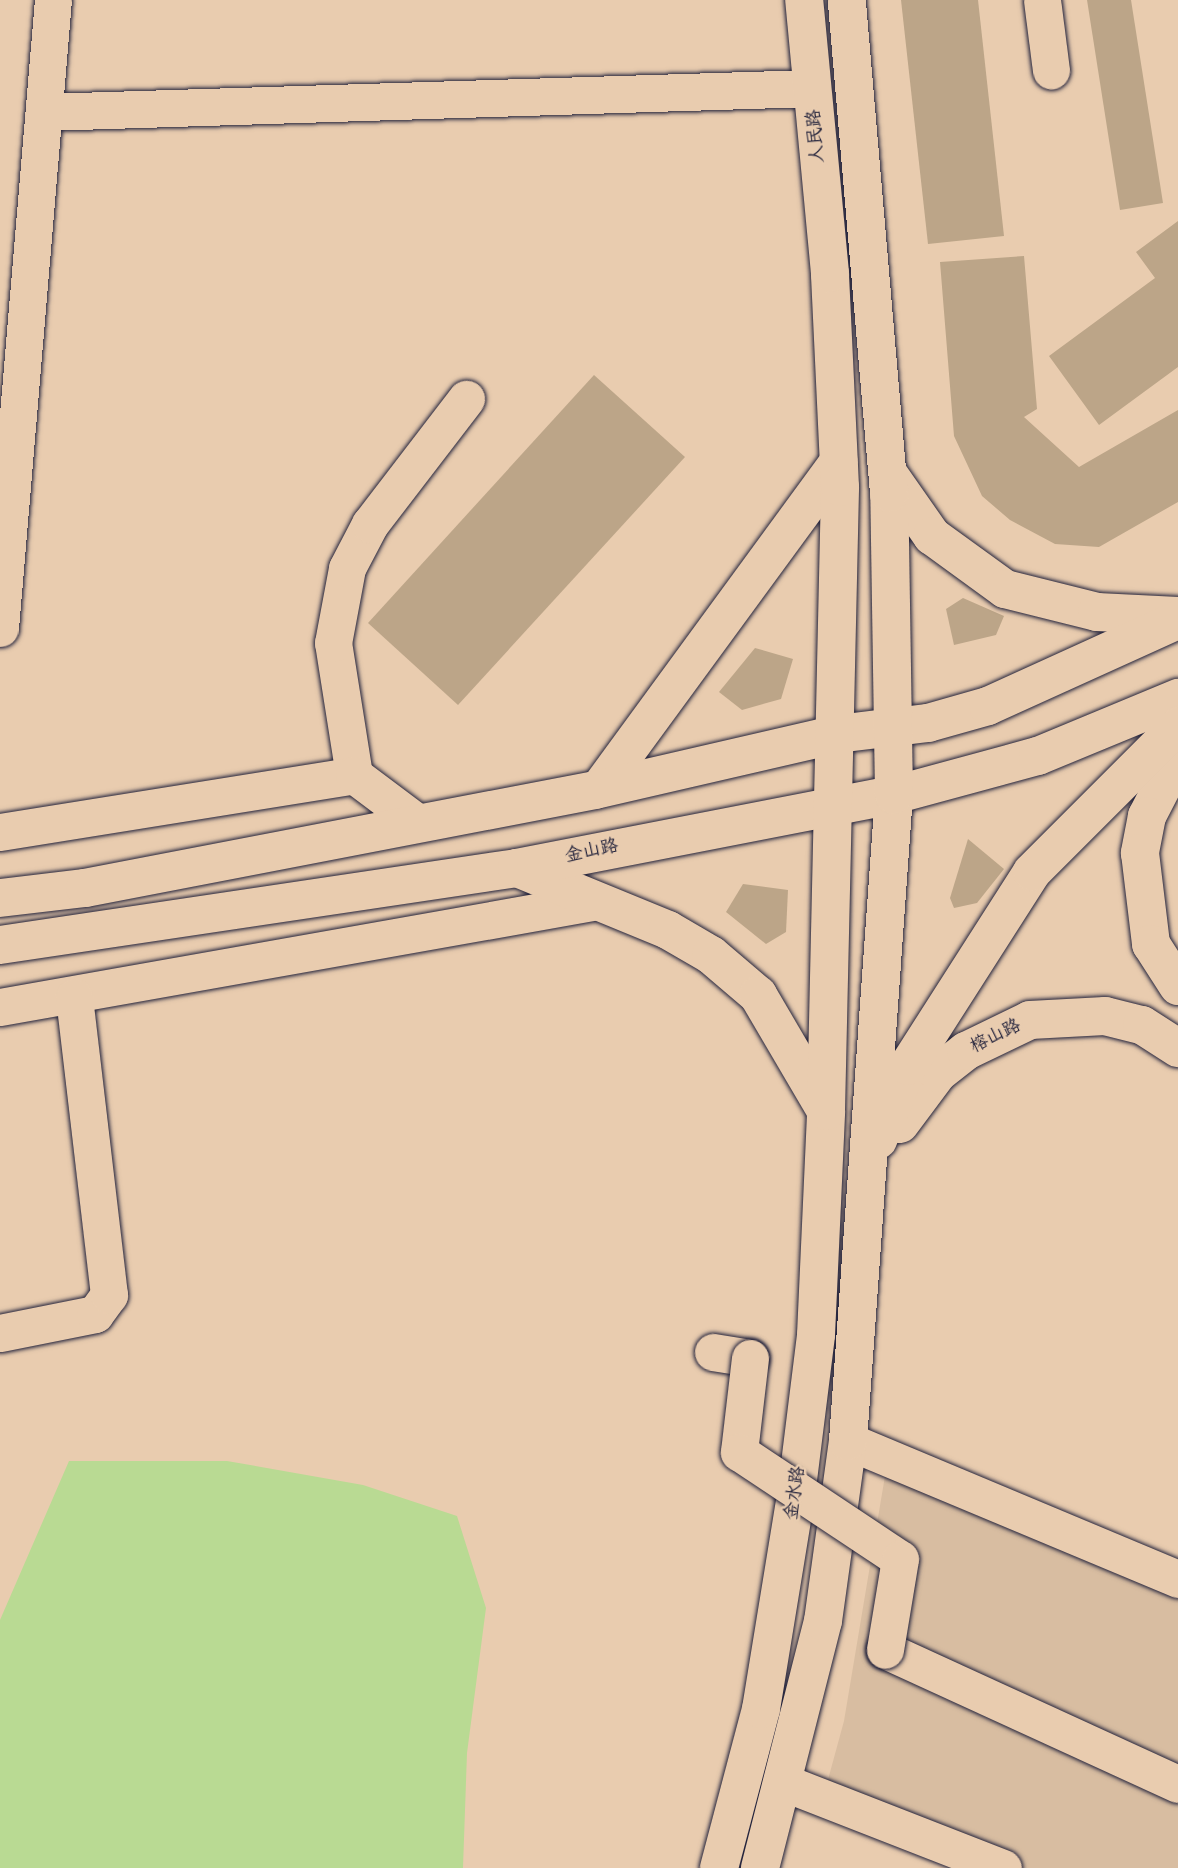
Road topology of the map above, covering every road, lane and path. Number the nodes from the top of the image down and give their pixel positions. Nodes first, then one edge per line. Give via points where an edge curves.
1 (53, 0) edge
2 (804, 0) edge
3 (847, 0) edge
4 (1042, 0) edge
5 (1051, 70) dead end
6 (812, 88) junction
7 (44, 112) junction
8 (466, 399) dead end
9 (839, 462) junction
10 (888, 473) junction
11 (1178, 618) edge
12 (0, 628) edge
13 (1175, 708) edge
14 (891, 731) junction
15 (837, 734) junction
16 (1178, 756) edge
17 (354, 775) junction
18 (600, 788) junction
19 (894, 795) junction
20 (836, 804) junction
21 (418, 823) junction
22 (0, 832) edge
23 (517, 868) junction
24 (0, 898) edge
25 (598, 901) junction
26 (0, 945) edge
27 (1178, 986) edge
28 (74, 997) junction
29 (0, 1007) edge
30 (1178, 1048) edge
31 (826, 1111) junction
32 (865, 1174) junction
33 (0, 1333) edge
34 (713, 1352) dead end
35 (848, 1441) junction
36 (1178, 1579) edge
37 (785, 1783) junction
38 (1178, 1784) edge
39 (719, 1868) edge
40 (760, 1868) edge
41 (1003, 1868) edge

1 - 7 street
2 - 6 main road, 人民路
3 - 10 main road
4 - 5 street
6 - 7 street
6 - 9 main road, 人民路 via 830,273
7 - 12 street
8 - 17 street via 370,524 347,568 333,643
9 - 15 main road, 人民路
9 - 18 main road
10 - 11 main road via 932,536 1005,589 1097,612
10 - 14 main road
11 - 14 main road via 988,706
13 - 19 main road, 金山路 via 1038,756
13 - 32 main road via 1031,872 908,1066
14 - 15 main road
14 - 19 main road
15 - 18 main road
15 - 20 main road, 金水路
16 - 27 main road via 1147,816 1140,853 1148,932
17 - 21 street
17 - 22 street
18 - 21 main road
19 - 20 main road, 金山路
19 - 32 main road
20 - 23 main road, 金山路
20 - 31 main road, 金水路
21 - 24 main road via 85,888
23 - 25 main road
23 - 26 main road, 金山路
25 - 28 street
25 - 31 main road via 679,936 758,995
28 - 29 street
28 - 33 street via 109,1295 95,1314
30 - 32 main road, 榕山路 via 1142,1025 1105,1016 1030,1020 966,1051 938,1073
31 - 39 main road, 金水路 via 816,1335 796,1496 761,1709
32 - 35 main road
34 - 38 street, bridge via 750,1358 740,1452 900,1559 885,1650
35 - 36 street
35 - 37 main road via 823,1621
37 - 40 main road
37 - 41 street

